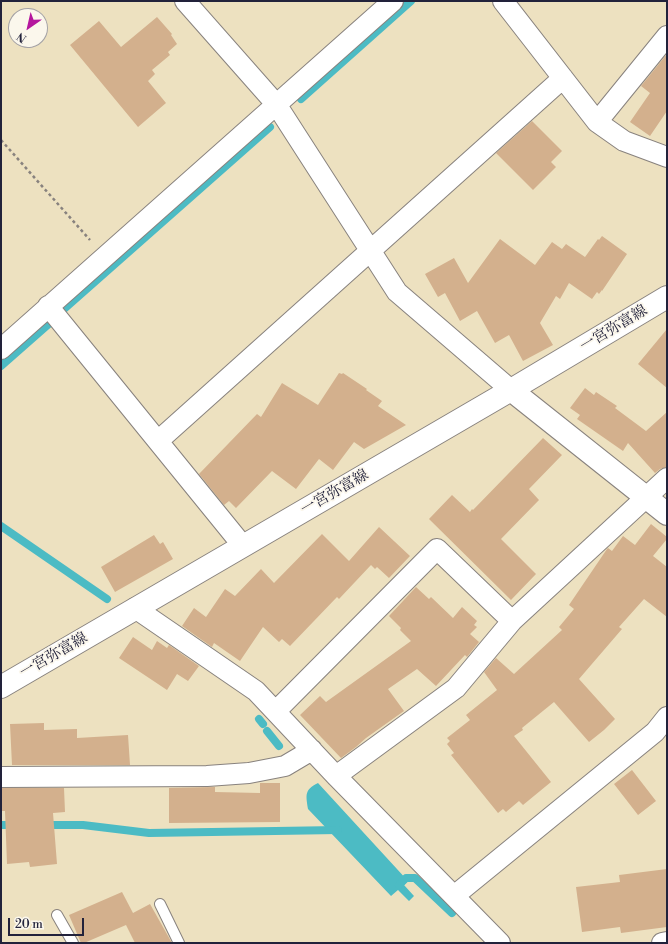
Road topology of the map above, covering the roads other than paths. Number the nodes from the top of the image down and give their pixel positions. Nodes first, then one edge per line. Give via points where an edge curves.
1 (186, 1) edge
2 (393, 1) edge
3 (504, 1) edge
4 (667, 36) edge
5 (563, 78) junction
6 (276, 104) junction
7 (598, 122) junction
8 (667, 157) edge
9 (370, 251) junction
10 (667, 297) edge
11 (48, 306) junction
12 (1, 349) edge
13 (511, 390) junction
14 (158, 441) junction
15 (667, 478) edge
16 (646, 497) junction
17 (667, 514) edge
18 (243, 546) junction
19 (135, 608) junction
20 (512, 621) junction
21 (1, 687) edge
22 (276, 712) junction
23 (663, 730) edge
24 (312, 750) junction
25 (336, 776) junction
26 (1, 777) edge
27 (454, 896) junction
28 (160, 904) dead end
29 (57, 916) dead end
30 (667, 942) edge
31 (73, 943) edge
32 (179, 943) edge
33 (500, 943) edge
34 (662, 943) edge

1 - 6 street
2 - 6 street
3 - 5 street
4 - 7 street
5 - 7 street
5 - 9 street
6 - 9 street
6 - 11 street
7 - 8 street via 624,142
9 - 13 street via 397,292
9 - 14 street
10 - 13 main road, 一宮弥富線
11 - 12 street
11 - 14 street
13 - 16 main road
13 - 18 main road, 一宮弥富線
14 - 18 street
15 - 16 street
16 - 17 main road
16 - 20 street
18 - 19 main road, 一宮弥富線
19 - 21 main road, 一宮弥富線
19 - 22 street via 256,691
20 - 22 street via 437,549
20 - 25 street via 456,688
22 - 24 street
23 - 27 street
24 - 25 street
24 - 26 street via 285,766 249,773 207,776
25 - 27 street
27 - 33 street
28 - 32 lane
29 - 31 lane
30 - 34 street

